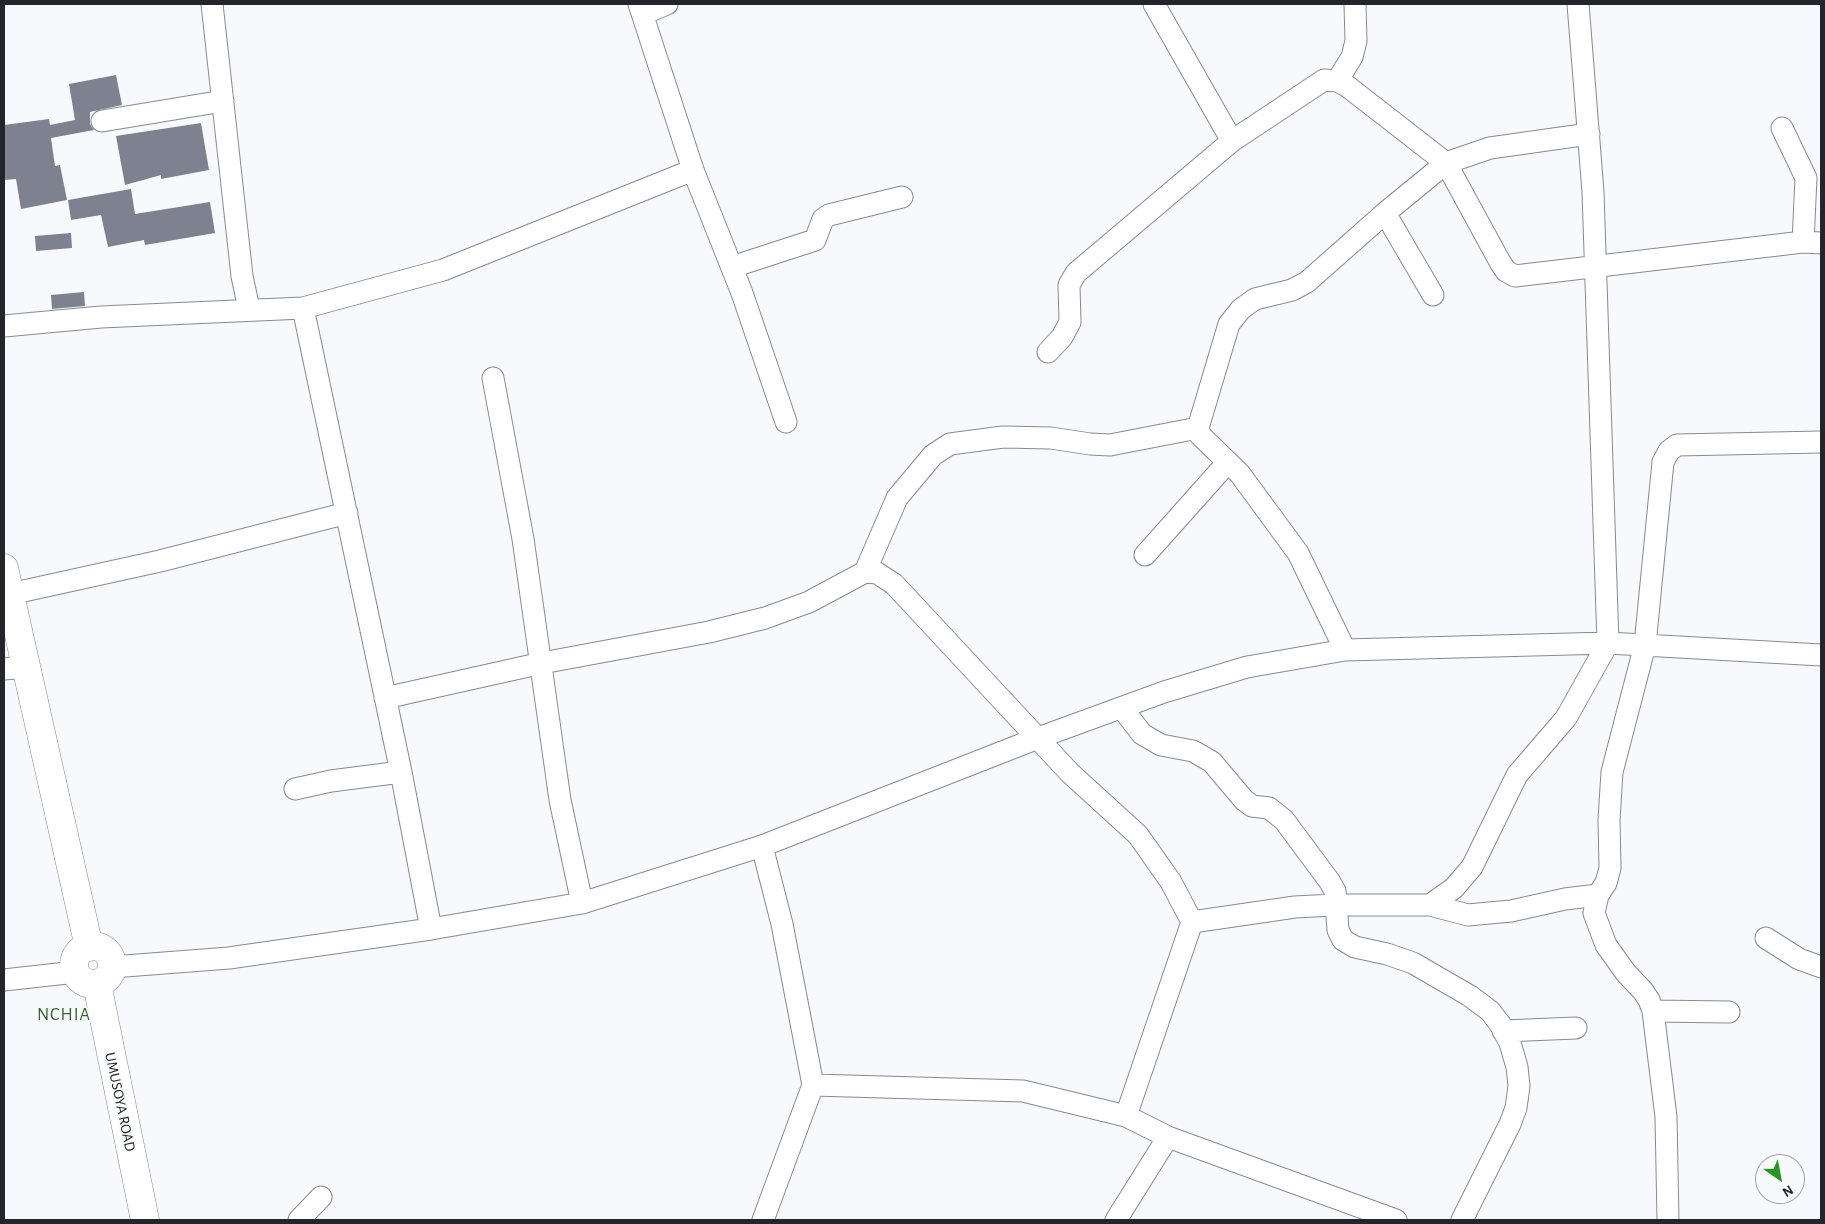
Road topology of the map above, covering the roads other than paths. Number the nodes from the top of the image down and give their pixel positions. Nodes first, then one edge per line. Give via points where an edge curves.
1 (212, 4) edge
2 (667, 4) edge
3 (1154, 4) edge
4 (1354, 4) edge
5 (1578, 4) edge
6 (641, 9) edge
7 (1337, 81) junction
8 (222, 101) junction
9 (102, 120) dead end
10 (1782, 128) dead end
11 (1589, 134) junction
12 (1232, 141) junction
13 (1446, 162) junction
14 (693, 170) junction
15 (902, 197) dead end
16 (1385, 213) junction
17 (1812, 243) edge
18 (1595, 266) junction
19 (732, 267) junction
20 (1433, 295) dead end
21 (303, 308) junction
22 (249, 309) junction
23 (4, 326) edge
24 (1048, 352) dead end
25 (493, 378) dead end
26 (786, 422) dead end
27 (1198, 428) junction
28 (1821, 442) edge
29 (1228, 462) junction
30 (347, 513) junction
31 (1145, 555) dead end
32 (4, 568) edge
33 (865, 572) junction
34 (10, 594) junction
35 (1608, 643) junction
36 (1645, 645) junction
37 (1345, 650) junction
38 (1821, 655) edge
39 (542, 663) junction
40 (15, 668) edge
41 (385, 698) junction
42 (1122, 708) junction
43 (1038, 738) junction
44 (401, 772) junction
45 (295, 789) dead end
46 (762, 846) junction
47 (1598, 895) junction
48 (582, 903) junction
49 (1430, 905) junction
50 (1334, 906) junction
51 (1192, 922) junction
52 (431, 929) junction
53 (1766, 938) dead end
54 (1821, 966) edge
55 (95, 974) junction
56 (4, 980) edge
57 (1653, 1012) junction
58 (1729, 1012) dead end
59 (1576, 1028) dead end
60 (1504, 1031) junction
61 (813, 1085) junction
62 (1126, 1116) junction
63 (1168, 1137) junction
64 (322, 1197) dead end
65 (145, 1220) edge
66 (299, 1220) edge
67 (763, 1220) edge
68 (1116, 1220) edge
69 (1396, 1220) edge
70 (1462, 1220) edge
71 (1668, 1220) edge

1 - 8 street
2 - 6 street
3 - 12 street
4 - 7 street via 1356,41 1352,57
5 - 11 street
6 - 14 street
7 - 12 street via 1324,80
7 - 13 street
8 - 9 street
8 - 22 street via 242,276
10 - 17 street via 1806,178
11 - 13 street via 1490,148
11 - 18 street
12 - 24 street via 1076,273 1069,285 1070,322
13 - 16 street
13 - 18 street via 1506,271 1515,276
14 - 19 street
14 - 21 street via 443,270
15 - 19 street via 829,215 823,219 814,240
16 - 20 street
16 - 27 street via 1307,282 1292,290 1255,299 1241,309 1229,324
17 - 18 street
18 - 35 street
19 - 26 street
21 - 22 street
21 - 30 street
22 - 23 street
25 - 39 street
27 - 29 street via 1206,442
27 - 33 street via 1110,444 1013,437 950,444 933,455 897,498
28 - 36 street via 1677,445 1668,451 1663,462
29 - 31 street
29 - 37 street via 1298,553
30 - 34 street via 160,561
30 - 41 street
32 - 34 main road
33 - 39 street via 809,602 765,618 709,632
33 - 43 street via 877,573 894,584
34 - 40 main road
35 - 36 street
35 - 37 street
35 - 49 street via 1566,718 1517,775 1472,867 1454,888
36 - 38 street
36 - 47 street via 1612,772 1610,868
37 - 42 street via 1247,667
39 - 41 street
39 - 48 street via 560,800
40 - 55 main road via 89,947 104,949 110,957
41 - 44 street
42 - 43 street
42 - 50 street via 1142,734 1160,744 1193,751 1212,762 1244,800 1252,806 1268,808 1284,820 1330,882 1335,891
43 - 46 street
43 - 51 street via 1138,835 1171,882
44 - 45 street
44 - 52 street
46 - 48 street
46 - 61 street via 782,924
47 - 49 street via 1511,911 1468,914
47 - 57 street via 1594,913 1606,945 1643,991
48 - 52 street
49 - 50 street
50 - 51 street via 1295,907
50 - 60 street via 1343,940 1355,947 1414,963 1490,1011
51 - 62 street
52 - 55 street
53 - 54 street via 1800,959
55 - 56 street
55 - 65 main road, UMUSOYA ROAD
57 - 58 street
57 - 71 street via 1666,1117
59 - 60 street
60 - 70 street via 1517,1067 1516,1108
61 - 62 street via 1023,1091
61 - 67 street
62 - 63 street
63 - 68 street
63 - 69 street
64 - 66 street

